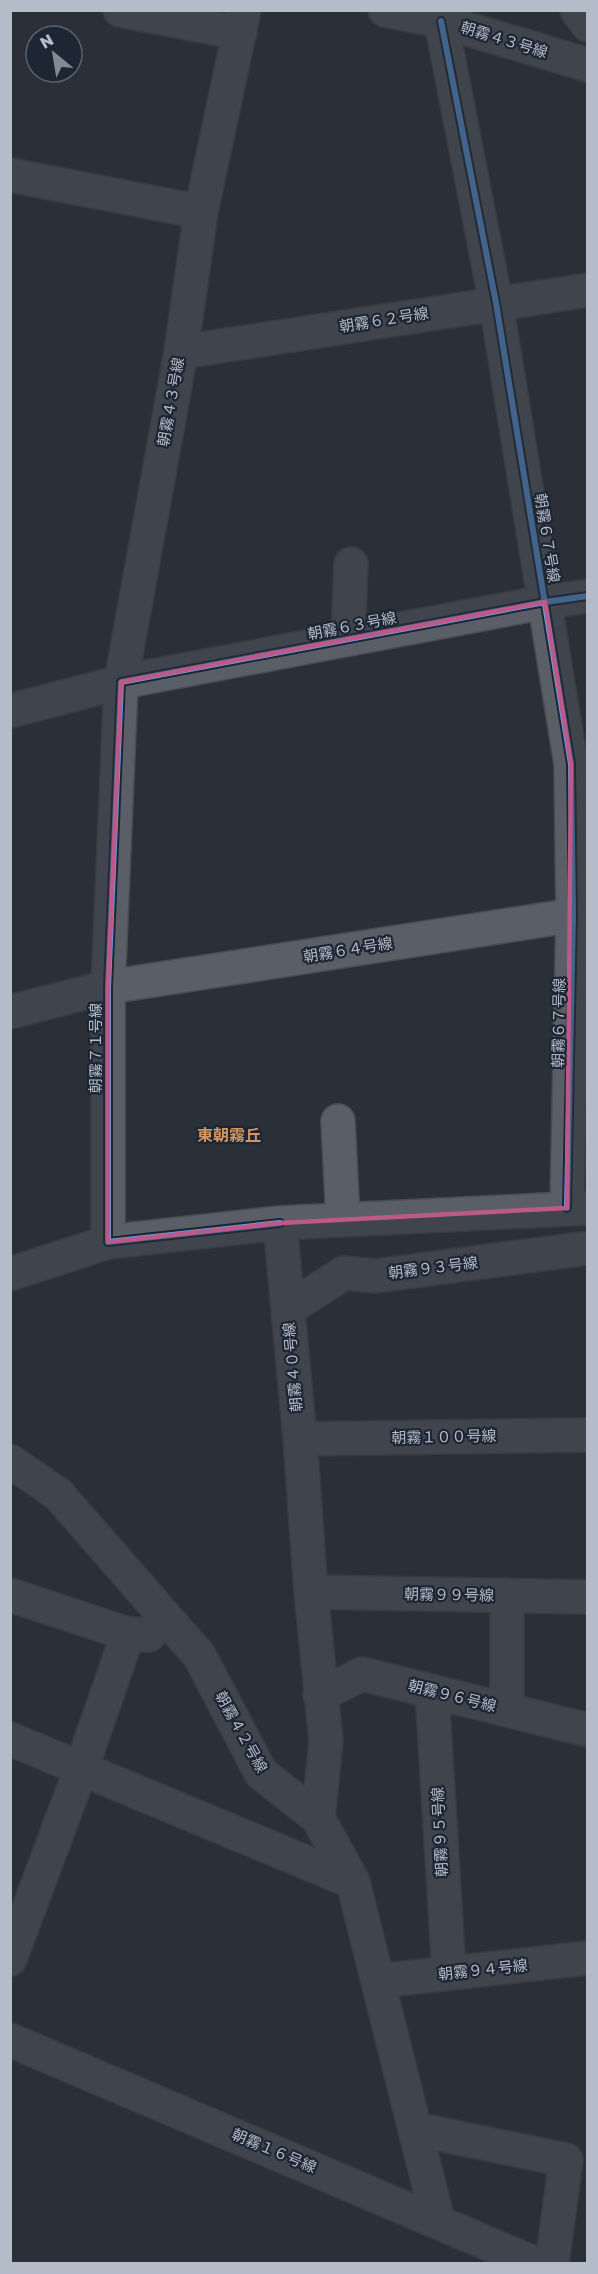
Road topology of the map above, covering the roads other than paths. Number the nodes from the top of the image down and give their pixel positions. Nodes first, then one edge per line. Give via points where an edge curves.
1 (120, 10) edge
2 (385, 10) edge
3 (577, 10) edge
4 (441, 21) junction
5 (242, 22) edge
6 (588, 25) edge
7 (588, 65) edge
8 (10, 175) edge
9 (201, 212) junction
10 (588, 290) edge
11 (496, 303) junction
12 (181, 352) junction
13 (351, 564) dead end
14 (588, 596) edge
15 (545, 602) junction
16 (348, 639) junction
17 (121, 682) junction
18 (10, 711) edge
19 (580, 914) edge
20 (108, 987) junction
21 (10, 1012) edge
22 (338, 1121) dead end
23 (577, 1208) edge
24 (343, 1220) junction
25 (280, 1223) junction
26 (108, 1242) junction
27 (588, 1248) edge
28 (10, 1274) edge
29 (288, 1309) junction
30 (588, 1435) edge
31 (300, 1439) junction
32 (10, 1461) edge
33 (311, 1592) junction
34 (10, 1595) edge
35 (507, 1595) junction
36 (588, 1597) edge
37 (128, 1634) junction
38 (182, 1636) junction
39 (432, 1691) junction
40 (320, 1695) junction
41 (507, 1710) junction
42 (588, 1730) edge
43 (10, 1739) edge
44 (81, 1769) junction
45 (318, 1818) junction
46 (353, 1882) junction
47 (588, 1958) edge
48 (10, 1959) edge
49 (449, 1973) junction
50 (378, 1981) junction
51 (10, 2040) edge
52 (415, 2128) junction
53 (438, 2221) junction
54 (536, 2264) edge
55 (552, 2264) edge

1 - 5 street
2 - 4 street, 朝霧４３号線
3 - 6 street
4 - 7 street, 朝霧４３号線
4 - 11 street, 朝霧６７号線
5 - 9 street, 朝霧４３号線
8 - 9 street
9 - 12 street, 朝霧４３号線
10 - 11 street, 朝霧６２号線
11 - 12 street, 朝霧６２号線
11 - 15 street, 朝霧６７号線
12 - 17 street, 朝霧４３号線
13 - 16 street
14 - 15 street, 朝霧６３号線
15 - 16 street, 朝霧６３号線
15 - 19 street, 朝霧６７号線 via 571,764
16 - 17 street, 朝霧６３号線
17 - 18 street
17 - 20 street, 朝霧７１号線
19 - 20 street, 朝霧６４号線
19 - 23 street, 朝霧６７号線
20 - 21 street, 朝霧６４号線
20 - 26 street, 朝霧７１号線
22 - 24 street
23 - 24 street
24 - 25 street
25 - 26 street
25 - 29 street, 朝霧４０号線
26 - 28 street
27 - 29 street, 朝霧９３号線 via 375,1276 344,1273
29 - 31 street, 朝霧４０号線
30 - 31 street, 朝霧１００号線
31 - 33 street, 朝霧４０号線
32 - 38 street, 朝霧４２号線 via 57,1494
33 - 35 street, 朝霧９９号線
33 - 40 street, 朝霧４０号線
34 - 37 street
35 - 36 street, 朝霧９９号線
35 - 41 street
37 - 38 street
37 - 44 street
38 - 45 street, 朝霧４２号線 via 199,1655 261,1773
39 - 40 street, 朝霧９６号線 via 362,1674
39 - 41 street, 朝霧９６号線
39 - 49 street, 朝霧９５号線
40 - 45 street, 朝霧４０号線 via 326,1741
41 - 42 street, 朝霧９６号線
43 - 44 street
44 - 46 street
44 - 48 street
45 - 46 street, 朝霧４２号線
46 - 50 street, 朝霧４２号線
47 - 49 street, 朝霧９４号線
49 - 50 street, 朝霧９４号線
50 - 52 street, 朝霧４２号線
51 - 53 street, 朝霧１６号線
52 - 53 street, 朝霧４２号線
52 - 55 street via 566,2160
53 - 54 street, 朝霧１６号線

